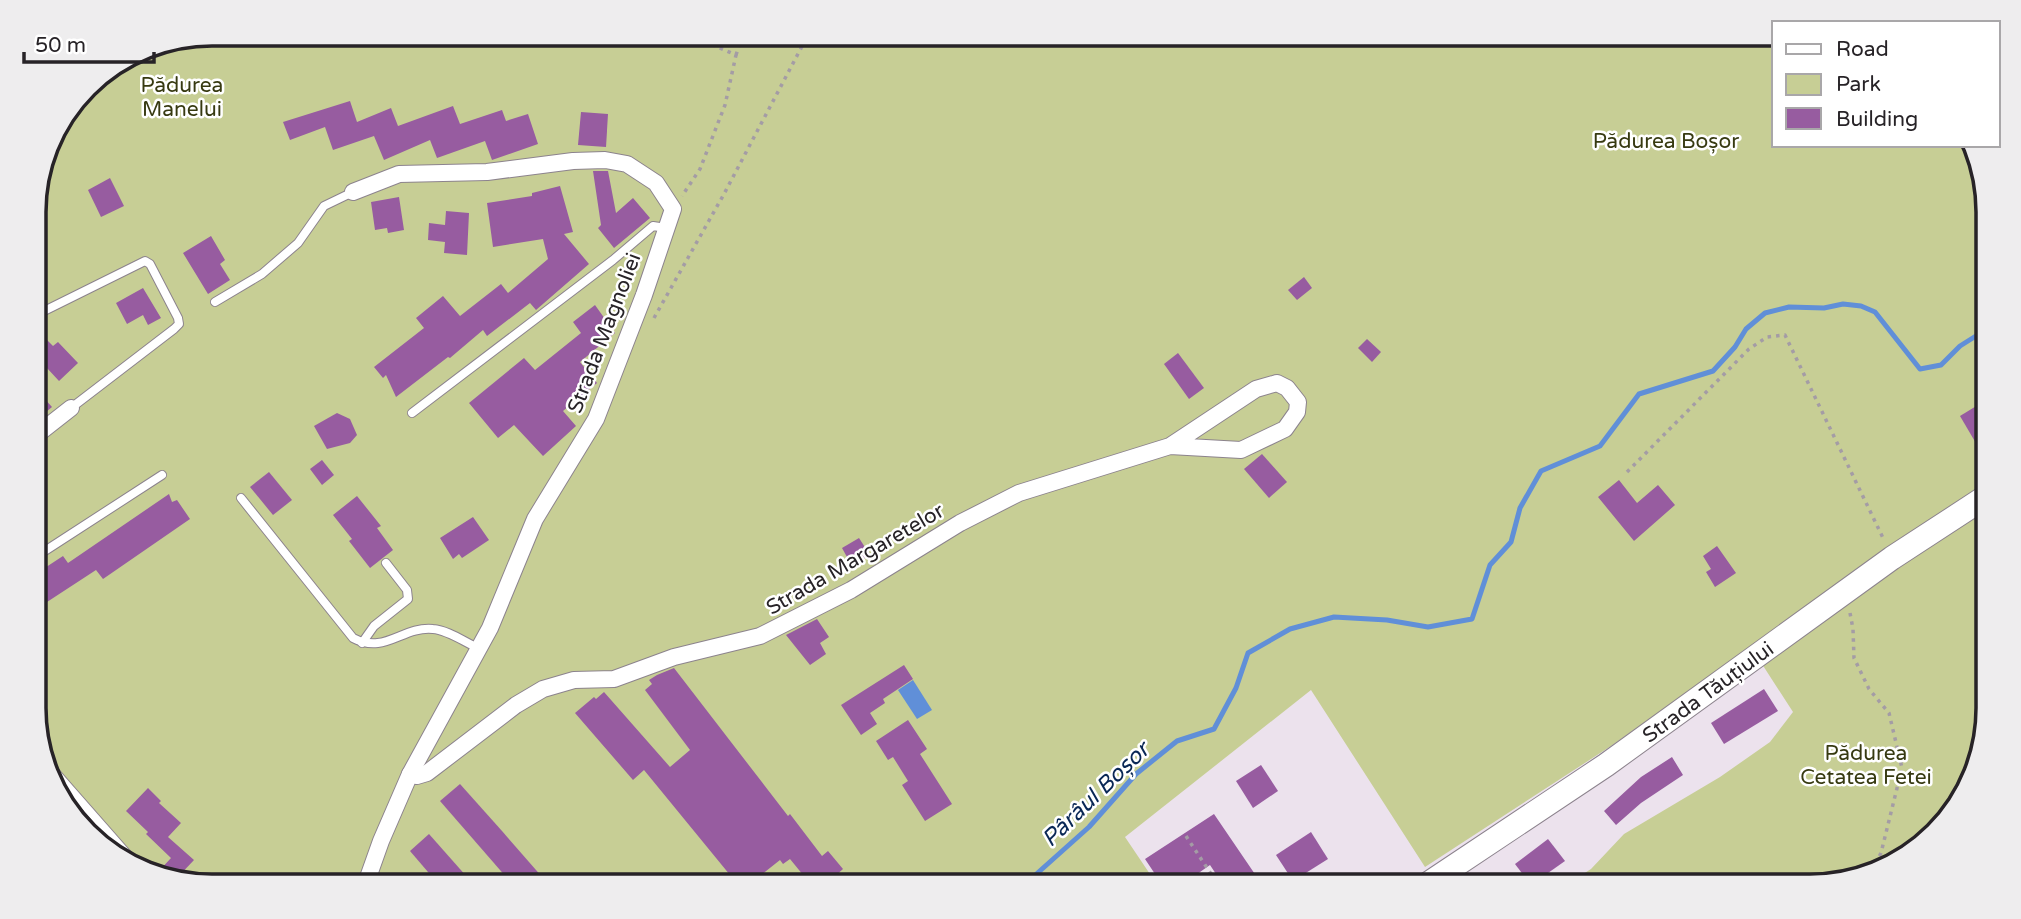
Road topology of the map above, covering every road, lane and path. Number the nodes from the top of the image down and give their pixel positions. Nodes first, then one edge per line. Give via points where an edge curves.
1 (715, 46) edge
2 (739, 46) edge
3 (802, 46) edge
4 (736, 55) junction
5 (353, 192) joint
6 (673, 209) junction
7 (666, 228) junction
8 (215, 302) dead end
9 (46, 310) edge
10 (652, 321) dead end
11 (71, 408) joint
12 (412, 413) dead end
13 (46, 428) edge
14 (1170, 446) junction
15 (1627, 472) dead end
16 (162, 475) dead end
17 (240, 498) dead end
18 (1976, 503) edge
19 (46, 550) edge
20 (1892, 558) junction
21 (386, 563) dead end
22 (1838, 597) junction
23 (362, 643) junction
24 (480, 649) junction
25 (410, 774) junction
26 (63, 781) edge
27 (1186, 836) dead end
28 (120, 845) edge
29 (1878, 858) edge
30 (1211, 873) edge
31 (1445, 873) edge
32 (369, 874) edge

1 - 4 path
2 - 4 path
3 - 10 path
4 - 6 path via 725,105 700,169
5 - 6 street via 399,174 487,172 605,160 627,164 656,183
5 - 8 lane via 324,206 298,243 262,274
6 - 7 street, Strada Magnoliei
7 - 12 lane via 653,226
7 - 24 street, Strada Magnoliei via 596,419 535,519
9 - 11 lane via 145,261 178,318 174,329
11 - 13 street
14 - 14 street, Strada Margaretelor via 1256,389 1277,383 1297,401 1297,412 1285,429 1241,450
14 - 25 street, Strada Margaretelor via 1019,493 960,523 851,590 760,636 674,657 614,679 574,681 543,689 427,773
15 - 20 path via 1749,349 1767,337 1785,335
16 - 19 lane
17 - 23 lane via 353,638
18 - 20 main road, Strada Tăuțiului
20 - 22 main road, Strada Tăuțiului
21 - 23 lane via 407,590 408,599 374,626
22 - 29 path via 1851,613 1854,658 1869,689 1889,713 1902,768
22 - 31 main road, Strada Tăuțiului via 1606,765
23 - 24 lane via 379,645 417,629 437,629
24 - 25 street, Strada Magnoliei
25 - 32 street
26 - 28 lane
27 - 30 path

